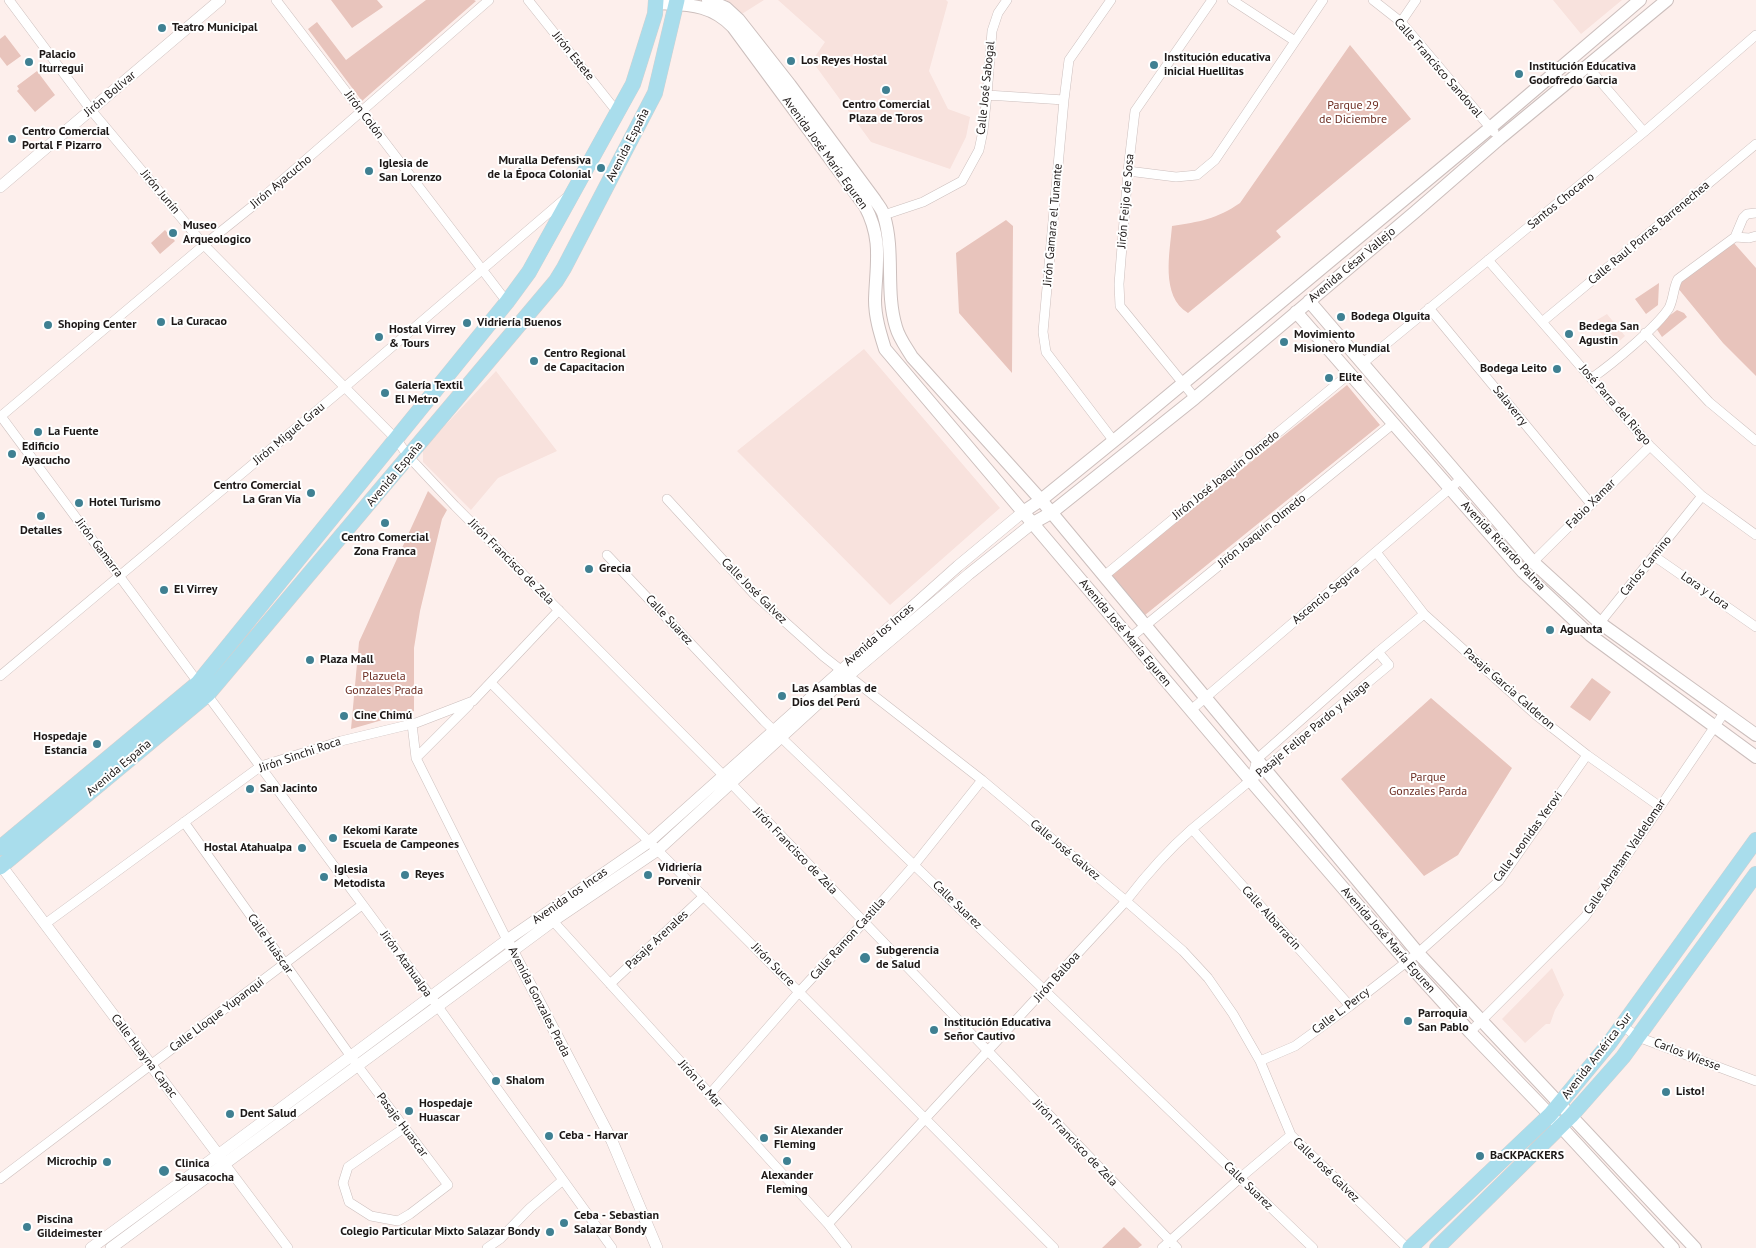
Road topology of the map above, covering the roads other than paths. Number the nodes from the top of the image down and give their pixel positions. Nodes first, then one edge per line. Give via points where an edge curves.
1 (9, 0) edge
2 (220, 0) edge
3 (276, 0) edge
4 (490, 0) edge
5 (528, 0) edge
6 (708, 0) edge
7 (1006, 0) edge
8 (1111, 0) edge
9 (1212, 0) edge
10 (1232, 0) edge
11 (1323, 0) edge
12 (1373, 0) edge
13 (1416, 0) edge
14 (1640, 0) edge
15 (1667, 0) edge
16 (656, 2) edge
17 (676, 2) edge
18 (1401, 22) junction
19 (1756, 35) edge
20 (1296, 41) junction
21 (1588, 67) junction
22 (633, 84) junction
23 (655, 93) junction
24 (987, 95) junction
25 (1064, 100) junction
26 (91, 110) junction
27 (362, 112) junction
28 (618, 113) junction
29 (1490, 128) junction
30 (1644, 132) junction
31 (1499, 139) junction
32 (1756, 144) edge
33 (1128, 171) junction
34 (0, 186) edge
35 (576, 188) junction
36 (1756, 213) edge
37 (884, 215) junction
38 (1756, 236) edge
39 (1735, 237) junction
40 (204, 245) junction
41 (1488, 260) junction
42 (482, 270) junction
43 (1297, 288) junction
44 (1284, 299) junction
45 (1309, 301) junction
46 (507, 302) junction
47 (1430, 308) junction
48 (1296, 312) junction
49 (1542, 322) junction
50 (1645, 333) junction
51 (1363, 363) junction
52 (1349, 374) junction
53 (1592, 378) junction
54 (1183, 383) junction
55 (344, 387) junction
56 (1194, 398) junction
57 (0, 416) edge
58 (1394, 423) junction
59 (396, 439) junction
60 (1113, 440) junction
61 (1756, 441) edge
62 (1650, 446) junction
63 (409, 457) junction
64 (1461, 479) junction
65 (1449, 488) junction
66 (1702, 496) junction
67 (667, 499) dead end
68 (1041, 500) junction
69 (1591, 504) junction
70 (1023, 512) junction
71 (1051, 513) junction
72 (1033, 523) junction
73 (1756, 535) edge
74 (1376, 552) junction
75 (607, 555) dead end
76 (1654, 556) junction
77 (1533, 562) junction
78 (120, 576) junction
79 (1104, 576) junction
80 (559, 610) junction
81 (1424, 614) junction
82 (1600, 624) junction
83 (1145, 626) junction
84 (1756, 627) edge
85 (1590, 635) junction
86 (1130, 638) junction
87 (1378, 652) junction
88 (844, 673) junction
89 (0, 676) edge
90 (491, 683) junction
91 (203, 688) junction
92 (1205, 698) junction
93 (473, 701) junction
94 (1191, 710) junction
95 (1724, 713) junction
96 (412, 724) junction
97 (1714, 727) junction
98 (777, 734) junction
99 (1756, 735) edge
100 (1587, 755) junction
101 (1756, 757) edge
102 (416, 758) junction
103 (1261, 764) junction
104 (261, 766) junction
105 (727, 780) junction
106 (982, 780) junction
107 (1251, 781) junction
108 (1660, 806) junction
109 (184, 822) junction
110 (1192, 829) junction
111 (1756, 840) edge
112 (649, 842) junction
113 (0, 848) edge
114 (658, 850) junction
115 (915, 864) junction
116 (0, 866) edge
117 (1756, 874) edge
118 (704, 896) junction
119 (1126, 901) junction
120 (362, 905) junction
121 (553, 921) junction
122 (864, 922) junction
123 (45, 924) junction
124 (510, 946) junction
125 (1418, 952) junction
126 (1406, 961) junction
127 (284, 964) junction
128 (1442, 978) junction
129 (610, 984) junction
130 (1430, 988) junction
131 (1045, 990) junction
132 (799, 992) junction
133 (434, 1002) junction
134 (1350, 1006) junction
135 (1482, 1021) junction
136 (1622, 1025) junction
137 (1470, 1032) junction
138 (1638, 1037) junction
139 (988, 1052) junction
140 (354, 1061) junction
141 (1260, 1061) junction
142 (151, 1065) junction
143 (1754, 1078) edge
144 (710, 1095) junction
145 (1560, 1115) junction
146 (926, 1120) junction
147 (404, 1128) junction
148 (1291, 1135) junction
149 (222, 1160) junction
150 (1496, 1167) junction
151 (1240, 1178) junction
152 (1508, 1178) junction
153 (0, 1179) edge
154 (563, 1180) junction
155 (1663, 1214) junction
156 (828, 1224) junction
157 (1651, 1225) junction
158 (1170, 1241) junction
159 (90, 1248) edge
160 (111, 1248) edge
161 (288, 1248) edge
162 (487, 1248) edge
163 (612, 1248) edge
164 (657, 1248) edge
165 (847, 1248) edge
166 (1054, 1248) edge
167 (1162, 1248) edge
168 (1177, 1248) edge
169 (1314, 1248) edge
170 (1406, 1248) edge
171 (1410, 1248) edge
172 (1437, 1248) edge
173 (1673, 1248) edge
174 (1696, 1248) edge

1 - 26 street, Jirón Junín
2 - 26 street, Jirón Bolívar
3 - 27 street, Jirón Colón
4 - 27 street, Jirón Ayacucho
5 - 28 street, Jirón Estete
6 - 37 main road, Avenida José María Eguren via 726,8 739,20 790,84
7 - 24 street, Calle José Sabogal via 992,31
8 - 25 street, Jirón Gamara el Tunante via 1069,60
9 - 33 street, Jirón Feijo de Sosa via 1135,111
10 - 20 street
11 - 20 street
12 - 18 street, Calle Francisco Sandoval
13 - 18 street
14 - 29 main road, Avenida César Vallejo
15 - 21 main road, Avenida César Vallejo
16 - 17 main road, Avenida José María Eguren
16 - 22 main road, Avenida España
17 - 23 main road, Avenida España
17 - 70 main road, Avenida José María Eguren via 713,10 733,27 865,206 877,243 876,319 885,349
18 - 29 street, Calle Francisco Sandoval
19 - 30 street, Santos Chocano
20 - 33 street via 1216,160 1197,175 1176,177
21 - 30 street
21 - 31 main road, Avenida César Vallejo
22 - 23 main road via 642,80 652,84
22 - 28 main road, Avenida España
23 - 63 main road, Avenida España via 556,281
24 - 25 street
24 - 37 street, Calle José Sabogal via 979,150 962,181 923,202
25 - 60 street, Jirón Gamara el Tunante via 1043,332 1046,352
26 - 34 street, Jirón Bolívar
26 - 40 street, Jirón Junín
27 - 40 street, Jirón Ayacucho
27 - 42 street, Jirón Colón
28 - 35 main road, Avenida España
29 - 31 street, Calle Francisco Sandoval
29 - 43 main road, Avenida César Vallejo
30 - 41 street, Santos Chocano
31 - 45 main road, Avenida César Vallejo
32 - 49 street, Calle Raul Porras Barrenechea
33 - 54 street, Jirón Feijo de Sosa via 1118,284 1120,306
35 - 42 street, Jirón Miguel Grau
35 - 46 main road, Avenida España via 529,272
36 - 39 street via 1743,218
37 - 68 main road, Avenida José María Eguren via 890,254 890,295 902,342
38 - 39 street
39 - 50 street via 1678,278 1668,309
40 - 55 street, Jirón Junín
40 - 57 street, Jirón Ayacucho
41 - 47 street, Santos Chocano
41 - 49 street, José Parra del Riego
42 - 46 street, Jirón Colón
42 - 55 street, Jirón Miguel Grau
43 - 44 main road, Avenida César Vallejo
43 - 45 street, Avenida Ricardo Palma
44 - 48 street, Avenida Ricardo Palma
44 - 54 main road, Avenida César Vallejo
45 - 48 main road, Avenida César Vallejo
45 - 51 main road, Avenida Ricardo Palma
46 - 59 main road, Avenida España
47 - 51 street, Santos Chocano
47 - 69 street, Salaverry
48 - 52 main road, Avenida Ricardo Palma
48 - 56 main road, Avenida César Vallejo
49 - 53 street, José Parra del Riego
50 - 53 street
50 - 61 street via 1709,402
51 - 64 main road, Avenida Ricardo Palma
52 - 58 main road, Avenida Ricardo Palma
52 - 79 street, Jirón José Joaquín Olmedo
53 - 62 street, José Parra del Riego
54 - 56 street, Jirón Feijo de Sosa
54 - 60 main road, Avenida César Vallejo
55 - 59 street, Jirón Junín
55 - 78 street, Jirón Miguel Grau
56 - 71 main road, Avenida César Vallejo
57 - 78 street, Jirón Gamarra
58 - 65 main road, Avenida Ricardo Palma
58 - 83 street, Jirón Joaquín Olmedo
59 - 63 street, Jirón Junín
59 - 91 main road, Avenida España
60 - 68 main road, Avenida César Vallejo
62 - 66 street, José Parra del Riego
62 - 69 street, Fabio Xamar
63 - 80 street, Jirón Francisco de Zela
63 - 91 main road, Avenida España
64 - 65 street, Ascencio Segura
64 - 77 main road, Avenida Ricardo Palma
65 - 74 street, Ascencio Segura
65 - 85 main road, Avenida Ricardo Palma via 1522,572
66 - 73 street, José Parra del Riego
66 - 76 street, Carlos Camino
67 - 88 street, Calle José Galvez via 754,594
68 - 70 main road, Avenida César Vallejo
68 - 71 main road, Avenida José María Eguren
69 - 77 street, Fabio Xamar
70 - 72 main road, Avenida José María Eguren
70 - 88 street, Avenida los Incas via 958,566
71 - 72 main road, Avenida César Vallejo
71 - 79 main road, Avenida José María Eguren
72 - 86 main road, Avenida José María Eguren
72 - 88 street, Avenida los Incas
74 - 81 street, Pasaje Garcia Calderon
74 - 92 street, Ascencio Segura
75 - 98 street, Calle Suarez
76 - 82 street, Carlos Camino
76 - 84 street, Lora y Lora
77 - 82 main road, Avenida Ricardo Palma
78 - 89 street, Jirón Miguel Grau
78 - 91 street, Jirón Gamarra
79 - 83 main road, Avenida José María Eguren
80 - 90 street, Jirón Sinchi Roca
80 - 105 street, Jirón Francisco de Zela
81 - 87 street, Pasaje Felipe Pardo y Aliaga
81 - 100 street, Pasaje Garcia Calderon via 1536,715
82 - 85 street, Carlos Camino
82 - 95 main road, Avenida Ricardo Palma
83 - 86 street, Jirón Joaquín Olmedo
83 - 92 main road, Avenida José María Eguren
85 - 97 main road, Avenida Ricardo Palma
86 - 94 main road, Avenida José María Eguren
87 - 103 street, Pasaje Felipe Pardo y Aliaga
87 - 103 street, Pasaje Felipe Pardo y Aliaga via 1389,665
88 - 98 street, Avenida los Incas
88 - 106 street, Calle José Galvez
90 - 93 street, Jirón Sinchi Roca
90 - 112 street, Jirón Sucre
91 - 104 street, Jirón Atahualpa
91 - 113 main road, Avenida España
91 - 116 main road, Avenida España
92 - 94 street, Ascencio Segura
92 - 103 main road, Avenida José María Eguren
93 - 96 street, Jirón Sinchi Roca
93 - 102 street
94 - 107 main road, Avenida José María Eguren
95 - 97 street, Calle Abraham Valdelomar
95 - 99 main road, Avenida Ricardo Palma
96 - 102 street, Avenida Gonzales Prada
96 - 104 street, Jirón Sinchi Roca via 341,741
97 - 101 main road, Avenida Ricardo Palma
97 - 108 street, Calle Abraham Valdelomar
98 - 105 street, Avenida los Incas
98 - 115 street, Calle Suarez
100 - 108 street, Pasaje Garcia Calderon
100 - 125 street, Calle Leonidas Yerovi via 1499,880
102 - 124 street, Avenida Gonzales Prada
103 - 107 street, Pasaje Felipe Pardo y Aliaga
103 - 125 main road, Avenida José María Eguren
104 - 109 street, Jirón Sinchi Roca
104 - 120 street, Jirón Atahualpa
105 - 112 street, Avenida los Incas
105 - 114 street, Avenida los Incas
105 - 122 street, Jirón Francisco de Zela
106 - 115 street, Calle Ramon Castilla
106 - 119 street, Calle José Galvez
107 - 110 street, Jirón Balboa
107 - 126 main road, Avenida José María Eguren
108 - 135 street, Calle Abraham Valdelomar via 1585,916
109 - 123 street, Jirón Sinchi Roca
109 - 127 street, Calle Huáscar
110 - 119 street, Jirón Balboa via 1150,870
110 - 134 street, Calle Albarracin
111 - 136 main road, Avenida América Sur
112 - 114 street, Jirón Sucre
112 - 124 street, Avenida los Incas
114 - 118 street, Jirón Sucre
114 - 121 street, Avenida los Incas
115 - 122 street, Calle Ramon Castilla
115 - 131 street, Calle Suarez
116 - 123 street, Calle Huayna Capac
117 - 138 main road, Avenida América Sur
118 - 129 street, Pasaje Arenales
118 - 132 street, Jirón Sucre
119 - 131 street, Jirón Balboa
119 - 141 street, Calle José Galvez via 1183,951 1208,978
120 - 127 street, Calle Lloque Yupanqui
120 - 133 street, Jirón Atahualpa
121 - 124 street, Avenida los Incas
121 - 129 street, Jirón la Mar
122 - 132 street, Calle Ramon Castilla
122 - 139 street, Jirón Francisco de Zela
123 - 142 street, Calle Huayna Capac
124 - 133 street, Avenida los Incas
124 - 164 street, Avenida Gonzales Prada via 612,1141
125 - 126 street, Calle L. Percy
125 - 128 main road, Avenida José María Eguren
126 - 130 main road, Avenida José María Eguren
126 - 134 street, Calle L. Percy
127 - 140 street, Calle Huáscar
127 - 142 street, Calle Lloque Yupanqui
128 - 130 main road
128 - 135 main road, Avenida José María Eguren
129 - 144 street, Jirón la Mar
130 - 137 main road, Avenida José María Eguren
131 - 139 street, Jirón Balboa
131 - 151 street, Calle Suarez
132 - 144 street, Calle Ramon Castilla
132 - 146 street, Jirón Sucre
133 - 140 street, Avenida los Incas
133 - 154 street, Jirón Atahualpa
134 - 141 street, Calle L. Percy via 1295,1046
135 - 137 street, Calle Abraham Valdelomar
135 - 145 main road, Avenida José María Eguren
136 - 138 street, Carlos Wiesse
136 - 145 main road, Avenida América Sur
137 - 145 main road, Avenida José María Eguren
138 - 143 street, Carlos Wiesse
138 - 145 main road, Avenida América Sur via 1623,1057
139 - 146 street, Jirón Balboa
139 - 158 street, Jirón Francisco de Zela
140 - 147 street, Pasaje Huascar
140 - 149 street, Avenida los Incas
141 - 148 street, Calle José Galvez
142 - 149 street, Calle Huayna Capac
142 - 153 street, Calle Lloque Yupanqui
144 - 156 street, Jirón la Mar
145 - 150 main road, Avenida América Sur
145 - 152 main road, Avenida América Sur
145 - 155 main road, Avenida José María Eguren
145 - 157 main road, Avenida José María Eguren
146 - 156 street, Jirón Balboa
146 - 166 street, Jirón Sucre
147 - 147 street, Pasaje Huascar via 348,1167 343,1183 349,1202 371,1216 398,1221 448,1185
148 - 151 street
148 - 170 street, Calle José Galvez
149 - 159 street, Avenida los Incas
149 - 160 street, Avenida los Incas
149 - 161 street, Calle Huayna Capac
150 - 152 main road
150 - 171 main road, Avenida América Sur
151 - 158 street
151 - 169 street, Calle Suarez
152 - 172 main road, Avenida América Sur
154 - 162 street
154 - 163 street, Jirón Atahualpa
155 - 157 main road
155 - 174 main road, Avenida José María Eguren
156 - 165 street, Jirón la Mar
157 - 173 main road, Avenida José María Eguren
158 - 167 street
158 - 168 street, Jirón Francisco de Zela

